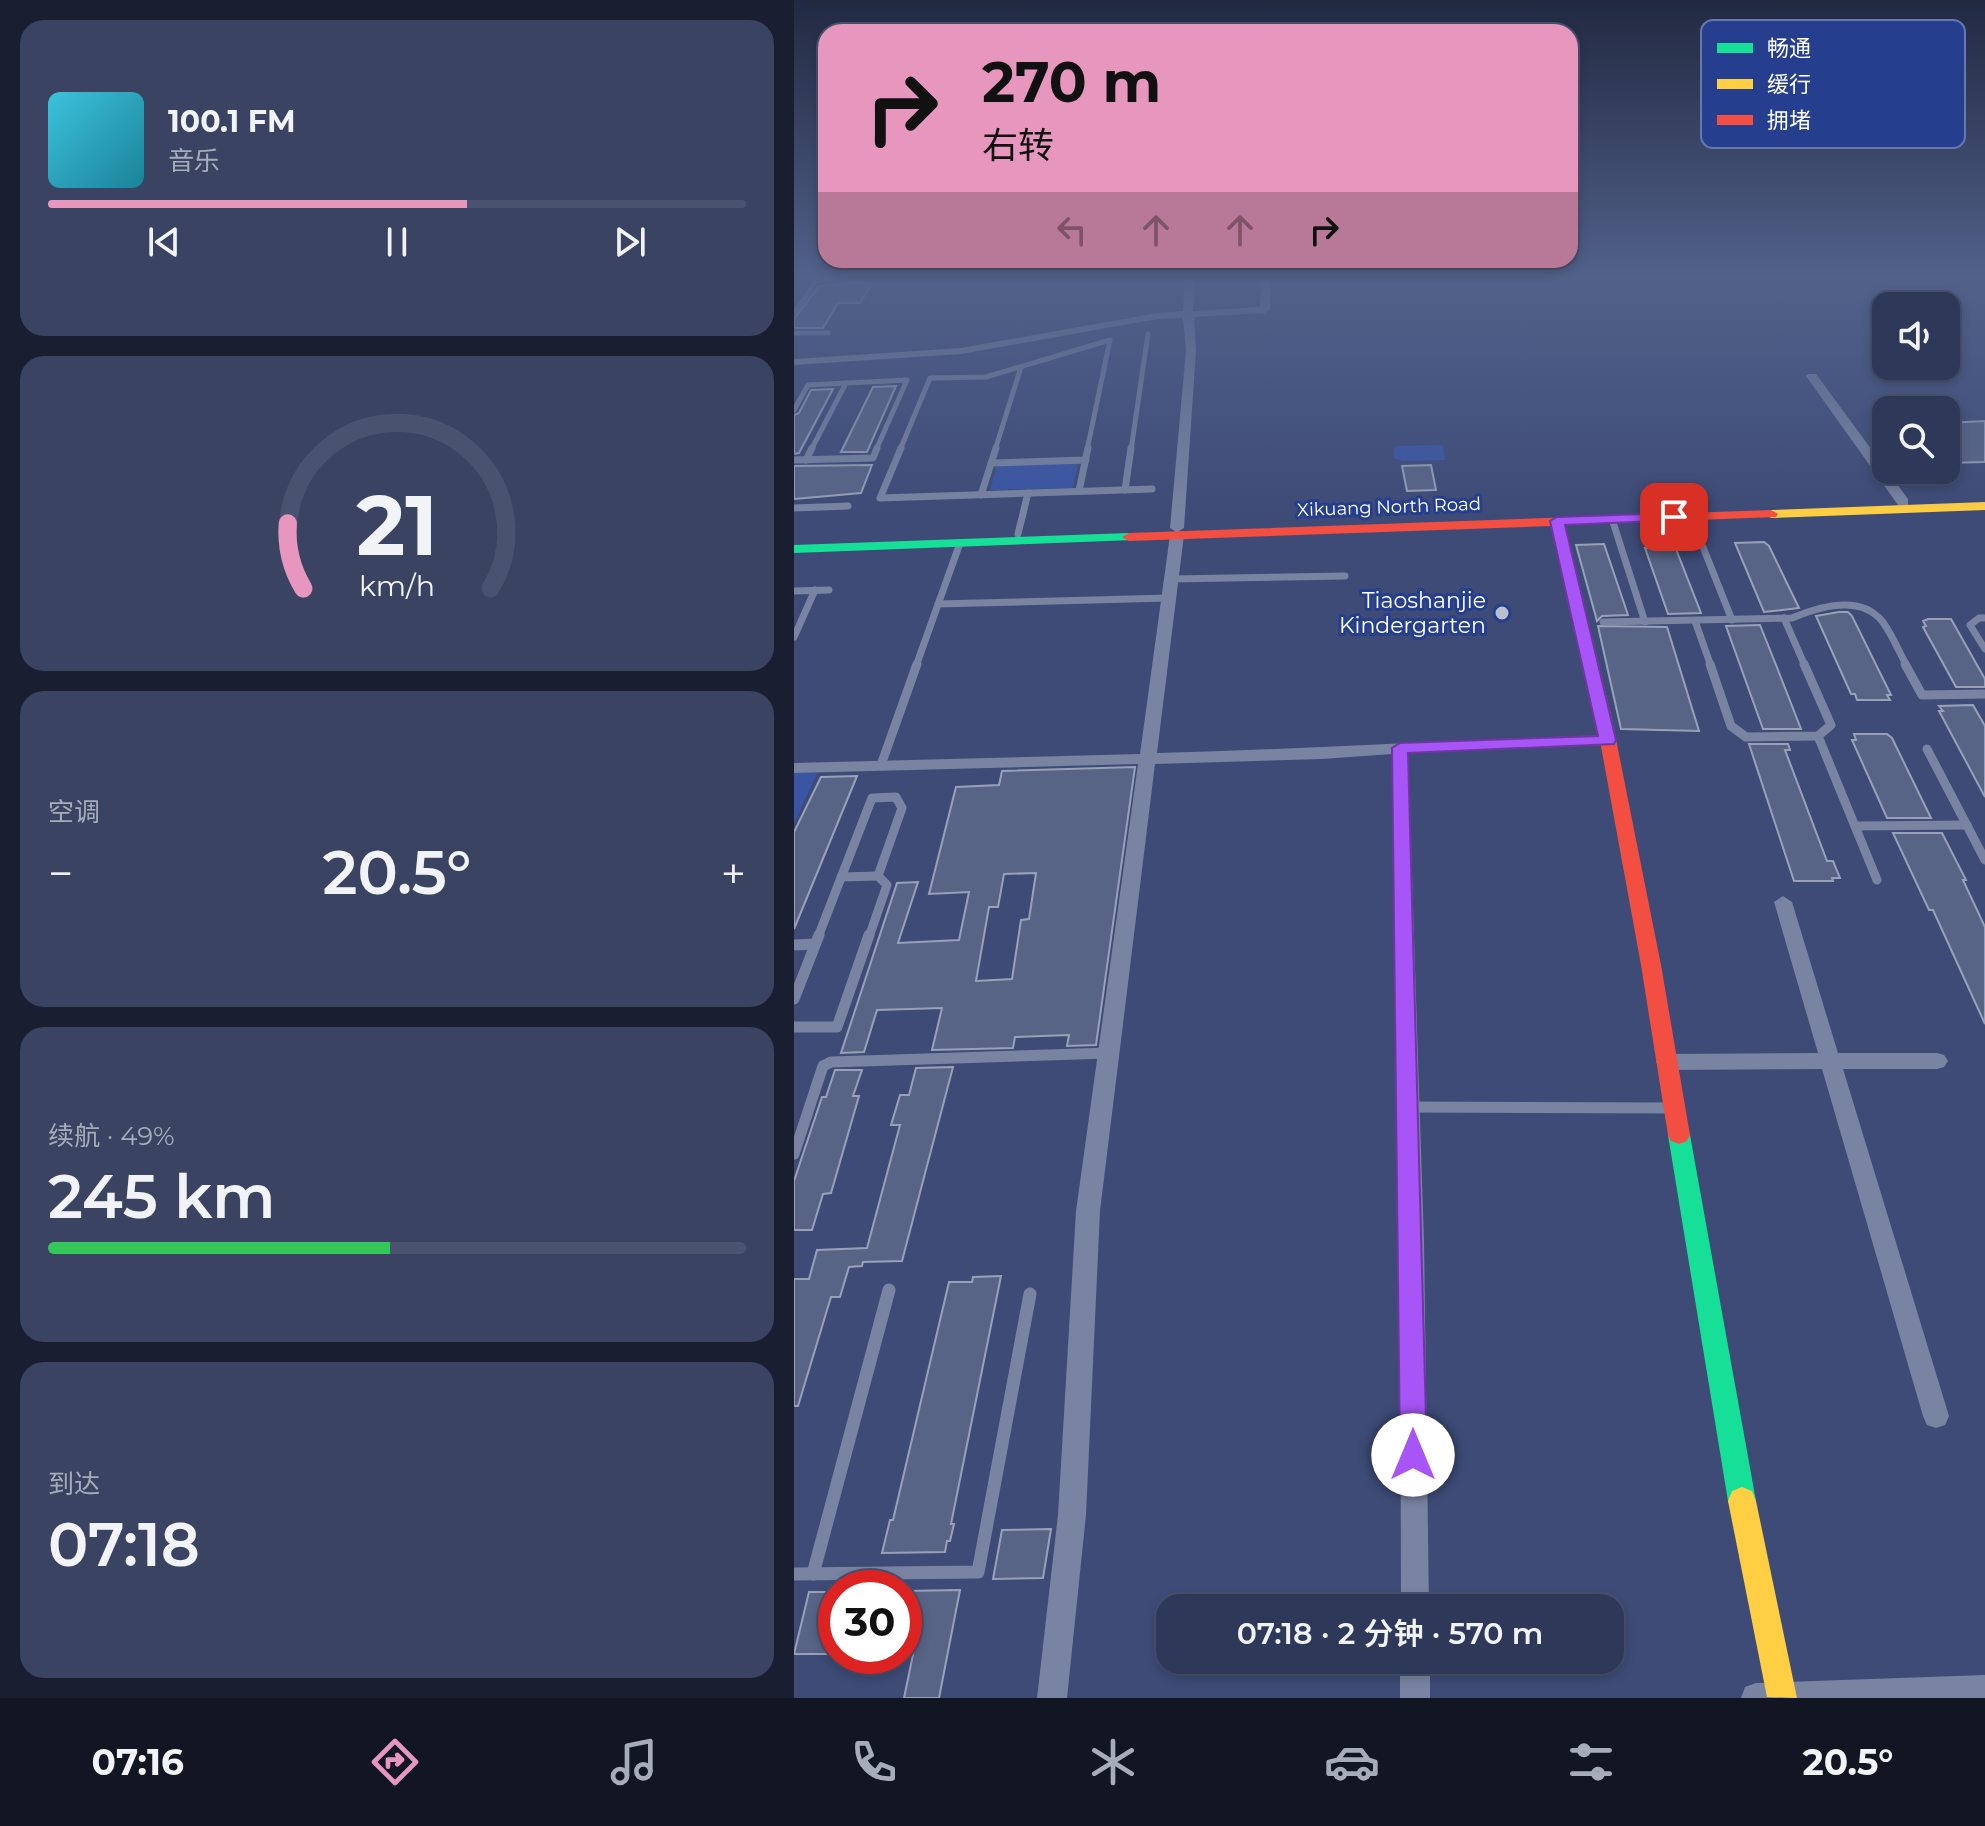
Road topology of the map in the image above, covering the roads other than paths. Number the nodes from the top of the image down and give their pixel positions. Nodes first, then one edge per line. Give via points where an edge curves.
1 (876, 356) edge
2 (1056, 356) edge
3 (1107, 356) edge
4 (1145, 356) edge
5 (1191, 356) edge
6 (794, 362) edge
7 (1021, 367) junction
8 (1812, 376) dead end
9 (846, 383) junction
10 (794, 410) edge
11 (794, 460) edge
12 (806, 460) junction
13 (1086, 460) junction
14 (991, 463) junction
15 (1152, 489) dead end
16 (1125, 490) junction
17 (1079, 491) junction
18 (1028, 493) junction
19 (981, 495) junction
20 (1985, 500) edge
21 (1903, 502) junction
22 (848, 506) dead end
23 (1985, 506) edge
24 (794, 508) edge
25 (1612, 519) junction
26 (1557, 521) junction
27 (1177, 532) junction
28 (1018, 534) junction
29 (794, 542) edge
30 (960, 543) junction
31 (1703, 547) dead end
32 (794, 549) edge
33 (1345, 576) dead end
34 (1170, 588) junction
35 (815, 590) junction
36 (829, 590) dead end
37 (794, 591) edge
38 (938, 604) junction
39 (1784, 618) junction
40 (1985, 618) edge
41 (1732, 620) junction
42 (1695, 621) junction
43 (1603, 622) dead end
44 (1645, 622) junction
45 (794, 637) edge
46 (1985, 649) edge
47 (1985, 694) edge
48 (1818, 736) junction
49 (1608, 740) junction
50 (1400, 748) junction
51 (1927, 749) dead end
52 (1148, 759) junction
53 (881, 765) junction
54 (794, 768) edge
55 (1967, 825) junction
56 (1855, 826) junction
57 (1980, 841) edge
58 (1985, 860) edge
59 (878, 876) junction
60 (841, 877) junction
61 (1877, 880) dead end
62 (1783, 902) dead end
63 (815, 944) junction
64 (794, 945) edge
65 (794, 999) edge
66 (794, 1027) edge
67 (1109, 1053) junction
68 (1830, 1061) junction
69 (1937, 1061) dead end
70 (1667, 1062) junction
71 (1409, 1107) junction
72 (1675, 1108) junction
73 (794, 1154) edge
74 (889, 1290) dead end
75 (1030, 1294) dead end
76 (1936, 1416) dead end
77 (794, 1574) edge
78 (813, 1574) junction
79 (1415, 1594) edge
80 (1415, 1674) edge
81 (1985, 1690) edge
82 (1782, 1697) edge
83 (1052, 1698) edge
84 (1415, 1698) edge
85 (1756, 1698) edge
86 (1772, 1698) edge

1 - 6 street
2 - 7 lane
3 - 13 lane
4 - 16 lane
5 - 27 street
7 - 14 lane
7 - 19 lane via 986,377 930,378 880,498
8 - 21 street
9 - 10 lane via 808,385
9 - 12 lane
9 - 12 lane via 907,380 873,458
11 - 12 lane
13 - 14 lane
13 - 17 lane
14 - 19 lane
15 - 16 lane
16 - 17 lane
17 - 18 lane
18 - 19 lane
18 - 28 lane
20 - 21 main road, Xikuang North Road
21 - 27 main road, Xikuang North Road
22 - 24 lane
23 - 25 main road, Xikuang North Road
25 - 26 main road, Xikuang North Road
25 - 44 lane
26 - 27 main road, Xikuang North Road
26 - 49 main road
27 - 28 main road, Xikuang North Road
27 - 30 main road, Xikuang North Road
27 - 34 street
28 - 29 main road, Xikuang North Road
30 - 32 main road, Xikuang North Road
30 - 38 lane
31 - 41 lane
33 - 34 lane
34 - 38 lane
34 - 52 street
35 - 36 lane
35 - 37 lane
35 - 45 lane
38 - 53 lane
39 - 41 lane
39 - 47 lane via 1820,606 1869,611 1882,621 1922,695
39 - 48 lane via 1831,725
40 - 46 lane via 1970,625
41 - 42 lane
42 - 44 lane
42 - 48 lane via 1737,732 1746,737
43 - 44 lane
48 - 56 lane
49 - 50 street
49 - 70 main road
50 - 52 street
50 - 71 street
51 - 55 lane
52 - 53 street
52 - 67 street
53 - 54 street
55 - 56 lane
55 - 57 lane
56 - 61 lane
57 - 58 lane
59 - 60 lane
59 - 60 lane via 902,808 896,797 872,798
59 - 66 lane via 887,885 837,1027
60 - 63 lane
62 - 68 street
63 - 64 lane
63 - 65 lane
67 - 73 lane via 831,1062 823,1066
67 - 83 street via 1088,1211 1072,1515
68 - 69 street
68 - 70 street
68 - 76 street
70 - 72 main road
71 - 72 lane
71 - 79 street
72 - 82 main road via 1728,1431
74 - 78 lane
75 - 78 lane via 978,1572
77 - 78 lane
80 - 84 street
81 - 82 street
82 - 86 street
85 - 86 street

